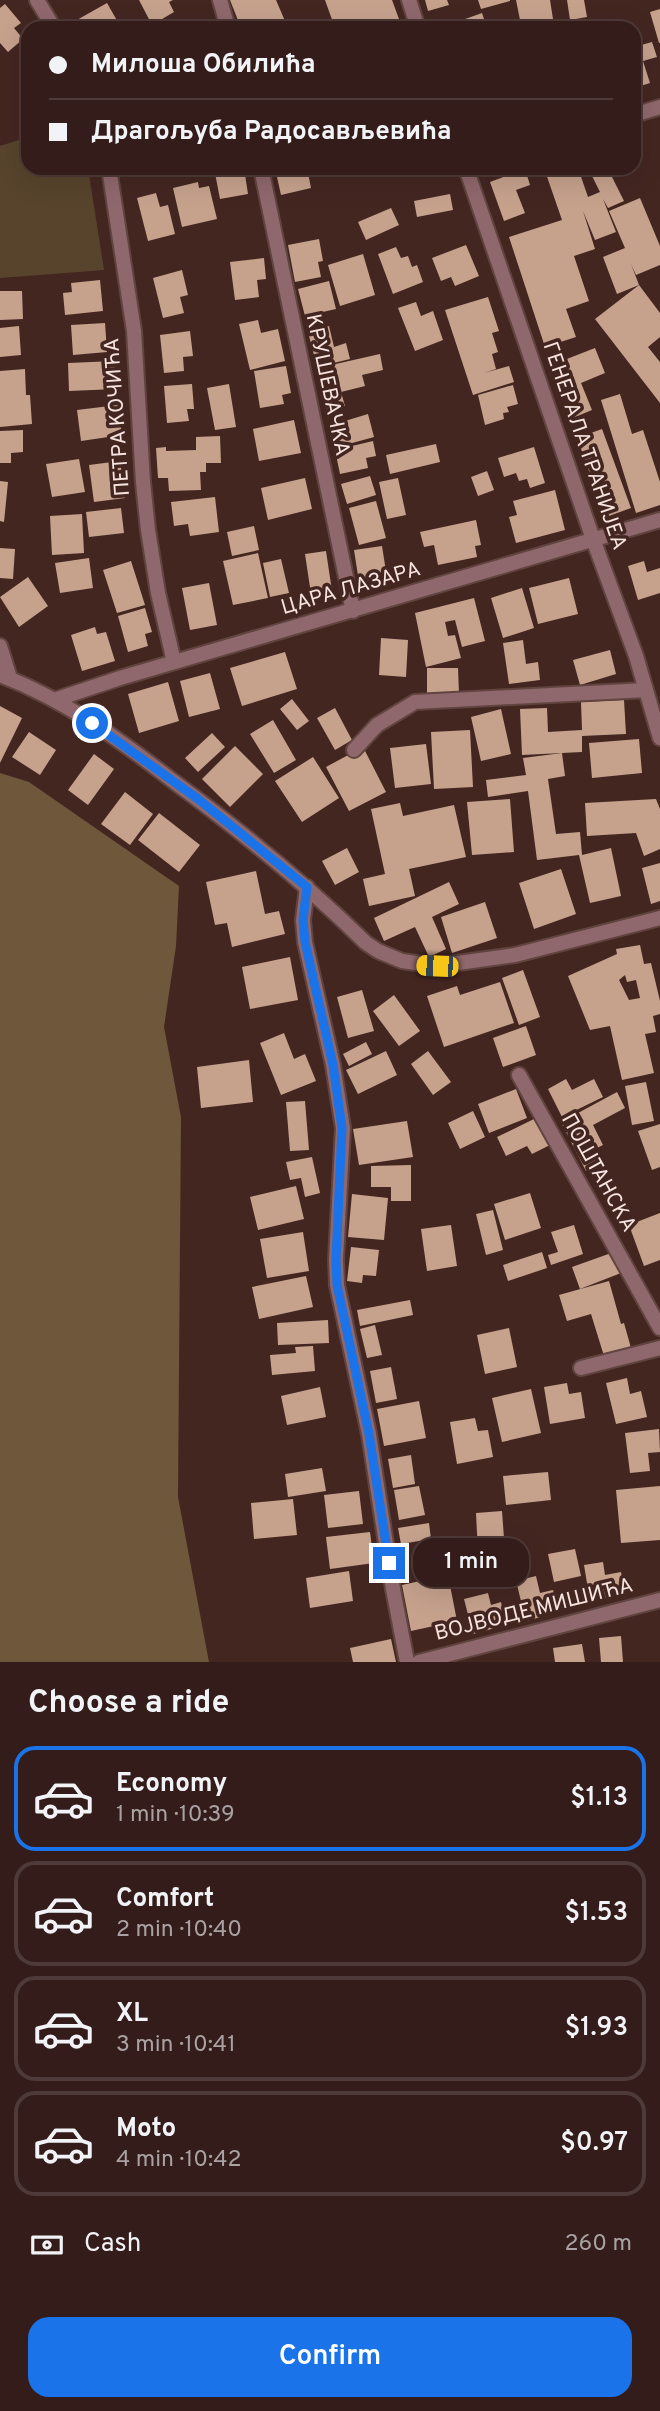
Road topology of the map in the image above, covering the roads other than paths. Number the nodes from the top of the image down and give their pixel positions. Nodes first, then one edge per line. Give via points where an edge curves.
1 (37, 0) edge
2 (220, 0) edge
3 (409, 0) edge
4 (50, 21) edge
5 (226, 21) edge
6 (416, 21) edge
7 (660, 107) edge
8 (641, 113) edge
9 (110, 175) edge
10 (262, 175) edge
11 (471, 175) edge
12 (660, 520) edge
13 (593, 540) junction
14 (353, 611) junction
15 (0, 646) edge
16 (174, 662) junction
17 (5, 676) edge
18 (646, 690) junction
19 (54, 700) junction
20 (660, 738) edge
21 (354, 750) dead end
22 (307, 887) junction
23 (660, 918) edge
24 (519, 1075) dead end
25 (660, 1328) edge
26 (660, 1348) edge
27 (581, 1368) dead end
28 (660, 1600) edge
29 (407, 1662) edge
30 (419, 1662) edge

1 - 4 street
2 - 5 street
3 - 6 street
7 - 8 street
9 - 16 street, ПЕТРА КОЧИЋА via 134,331 148,530
10 - 14 street, КРУШЕВАЧКА
11 - 13 street, ГЕНЕРАЛА ТРАНИЈЕА
12 - 13 street, ЦАРА ЛАЗАРА
13 - 14 street, ЦАРА ЛАЗАРА
13 - 18 street, ГЕНЕРАЛА ТРАНИЈЕА
14 - 16 street, ЦАРА ЛАЗАРА
15 - 17 street
16 - 19 street, ЦАРА ЛАЗАРА
17 - 19 street
18 - 20 street, ГЕНЕРАЛА ТРАНИЈЕА
18 - 21 street via 415,702 377,725
19 - 22 street via 162,772
22 - 23 street via 378,951 420,965 515,954
22 - 29 street via 305,942 342,1128 337,1285 369,1434
24 - 25 street, ПОШТАНСКА
26 - 27 street
28 - 30 street, ВОЈВОДЕ МИШИЋА

